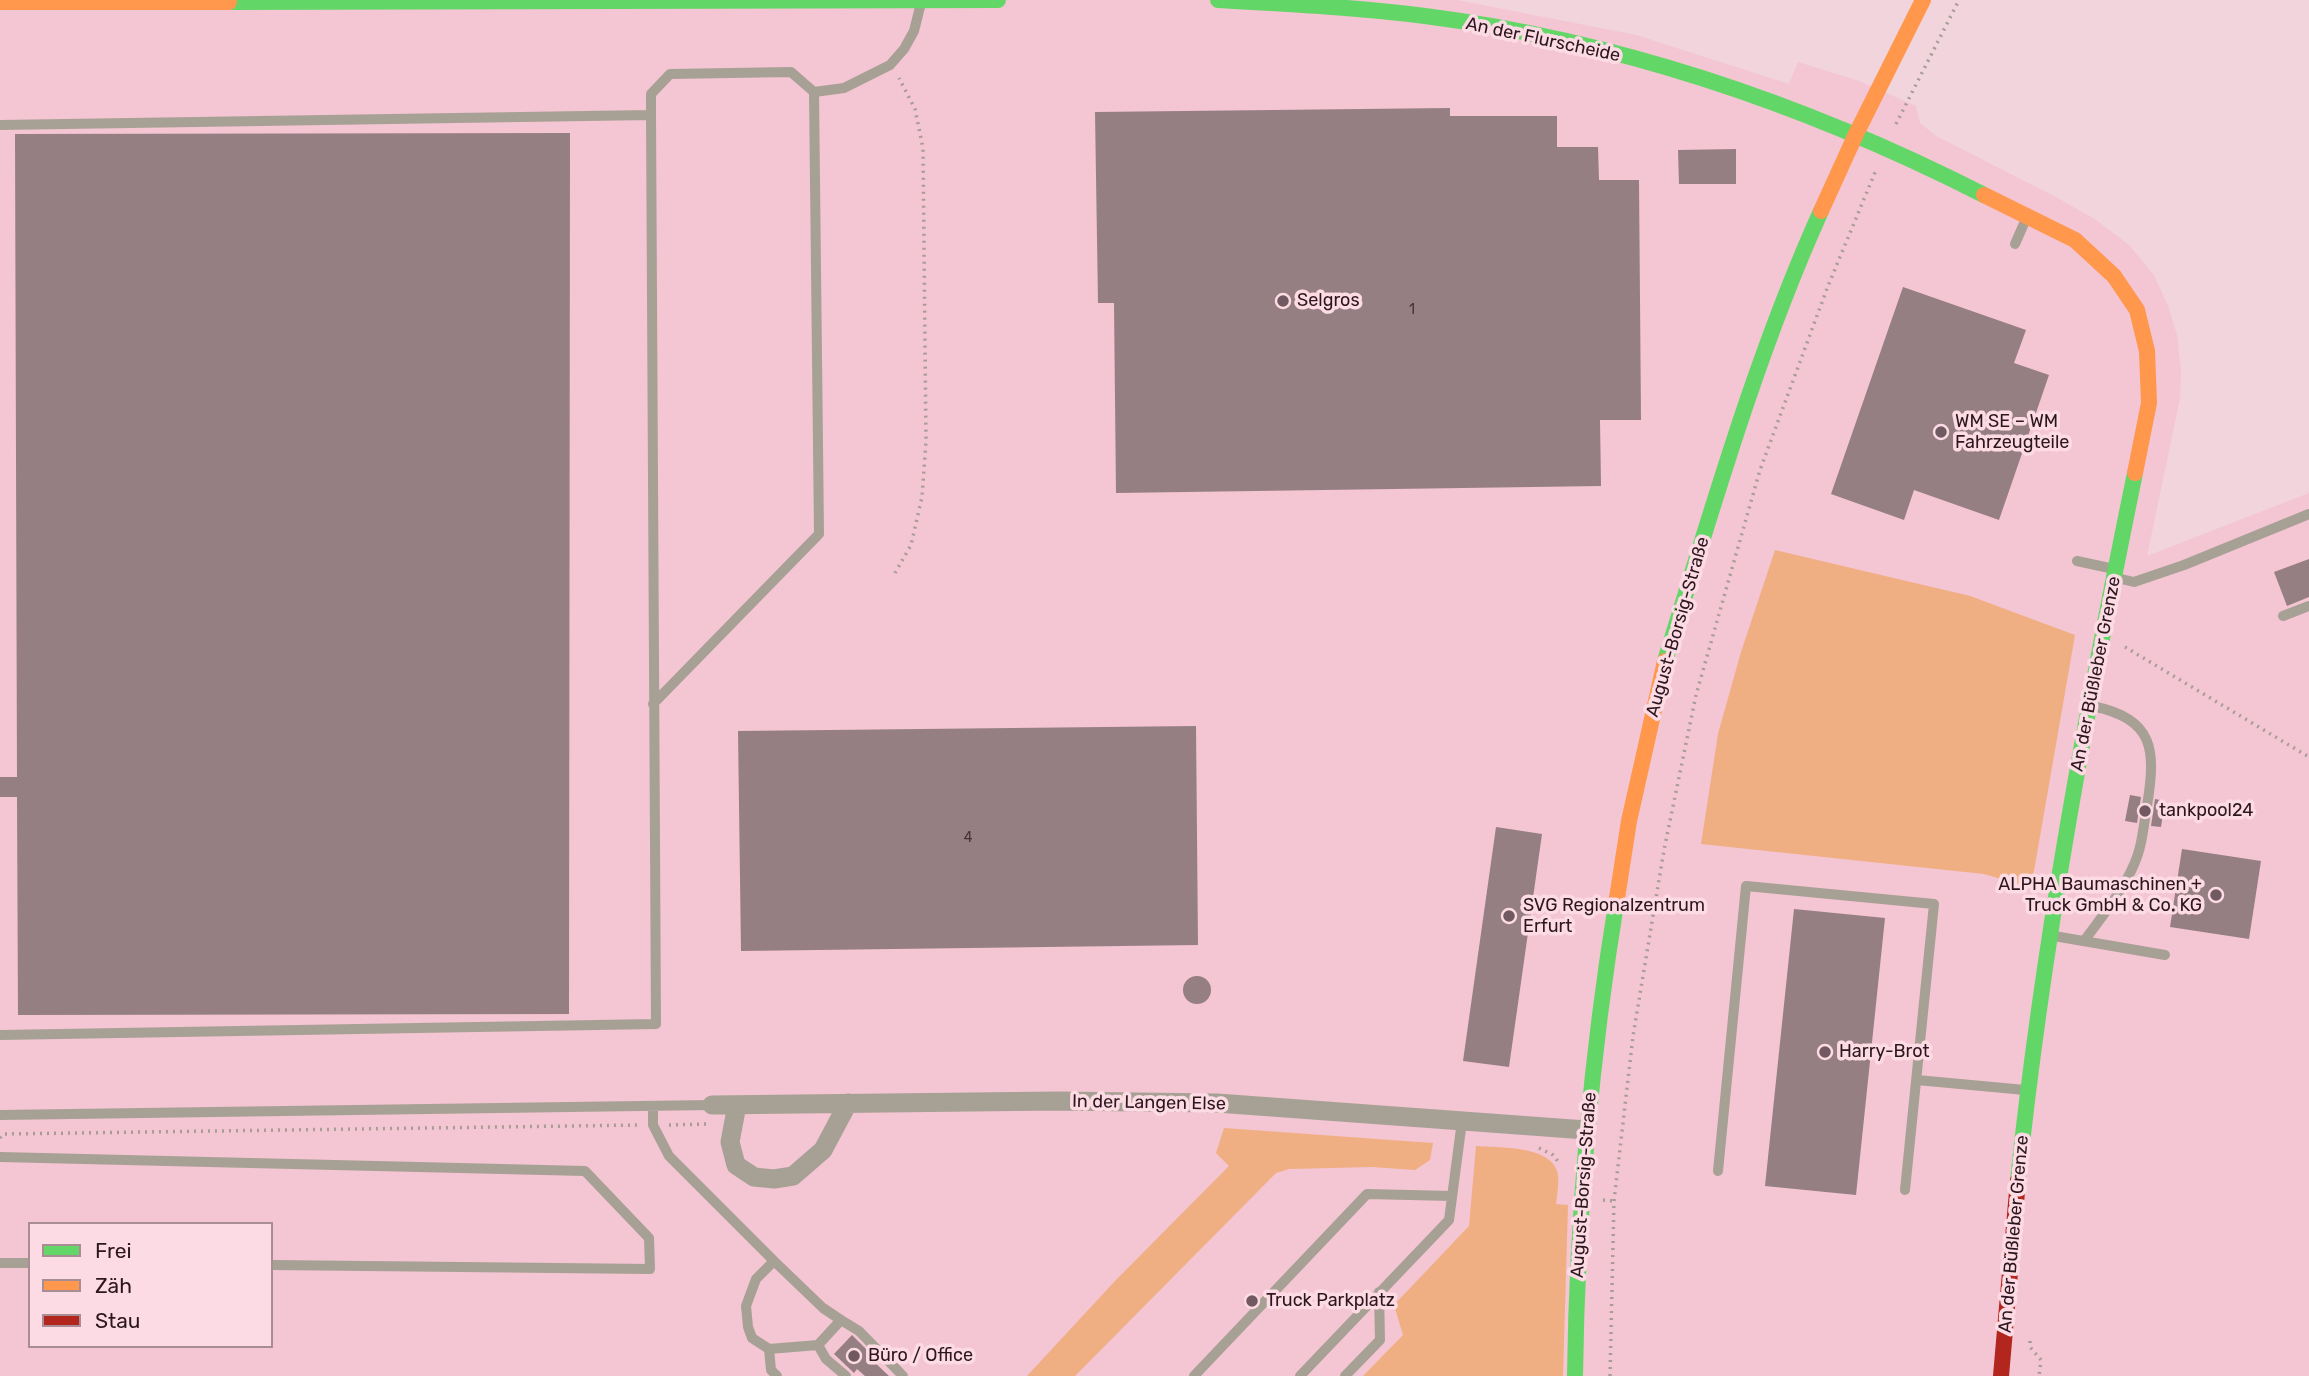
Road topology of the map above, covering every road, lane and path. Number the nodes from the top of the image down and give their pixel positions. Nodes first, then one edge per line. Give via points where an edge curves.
1 (119, 0) edge
2 (912, 0) edge
3 (998, 0) edge
4 (1218, 0) edge
5 (1923, 0) edge
6 (1959, 0) edge
7 (603, 1) edge
8 (921, 1) edge
9 (0, 2) edge
10 (890, 65) junction
11 (814, 92) junction
12 (651, 115) junction
13 (0, 125) edge
14 (1856, 134) junction
15 (1887, 148) junction
16 (1884, 172) dead end
17 (1872, 178) junction
18 (2028, 217) junction
19 (2015, 244) dead end
20 (2309, 514) edge
21 (2077, 561) dead end
22 (895, 573) dead end
23 (2114, 573) junction
24 (2309, 606) edge
25 (2283, 616) dead end
26 (2101, 639) junction
27 (653, 704) junction
28 (2088, 705) junction
29 (2309, 757) edge
30 (2050, 935) junction
31 (2084, 941) junction
32 (2165, 955) dead end
33 (0, 1035) edge
34 (1917, 1080) junction
35 (2028, 1090) junction
36 (848, 1103) junction
37 (712, 1105) joint
38 (653, 1106) junction
39 (735, 1114) junction
40 (0, 1115) edge
41 (1462, 1121) junction
42 (653, 1125) junction
43 (1586, 1130) junction
44 (0, 1138) edge
45 (1529, 1147) dead end
46 (0, 1157) edge
47 (1561, 1166) dead end
48 (1718, 1171) dead end
49 (1905, 1190) dead end
50 (1452, 1196) junction
51 (1581, 1198) junction
52 (1614, 1201) junction
53 (774, 1261) junction
54 (0, 1263) edge
55 (28, 1263) edge
56 (273, 1265) edge
57 (1379, 1292) junction
58 (841, 1320) junction
59 (818, 1345) junction
60 (769, 1349) junction
61 (777, 1376) edge
62 (846, 1376) edge
63 (903, 1376) edge
64 (1194, 1376) edge
65 (1300, 1376) edge
66 (1345, 1376) edge
67 (1575, 1376) edge
68 (1609, 1376) edge
69 (2001, 1376) edge

1 - 7 street
1 - 9 street
2 - 7 street
2 - 8 street
3 - 8 street
4 - 14 street, An der Flurscheide via 1367,9 1531,35 1627,57 1761,98
5 - 14 street, August-Borsig-Straße
6 - 15 path
8 - 10 lane via 914,31
10 - 11 lane via 844,88
10 - 22 path via 915,110 925,187 923,486 911,545
11 - 12 lane via 791,72 670,74 651,94
11 - 27 lane via 820,534
12 - 13 lane
12 - 27 lane
14 - 15 street, An der Büßleber Grenze
14 - 43 street, August-Borsig-Straße via 1796,266 1732,447 1665,661 1629,821 1599,1006
15 - 17 path
15 - 18 street, An der Büßleber Grenze
16 - 17 path
17 - 52 path via 1760,470 1696,695 1633,1036
18 - 19 lane
18 - 23 street, An der Büßleber Grenze via 2075,240 2121,282 2148,343 2149,403
20 - 23 lane via 2134,582
21 - 23 lane
23 - 26 street, An der Büßleber Grenze
24 - 25 lane
26 - 28 street, An der Büßleber Grenze
26 - 29 path via 2122,645
27 - 33 lane via 656,1024
28 - 30 street, An der Büßleber Grenze
28 - 31 lane via 2116,711 2141,729 2150,745 2152,774 2138,854 2113,901
30 - 31 lane
30 - 35 street, An der Büßleber Grenze
31 - 32 lane
34 - 35 lane
34 - 48 lane via 1934,904 1746,886
34 - 49 lane
35 - 69 street, An der Büßleber Grenze
36 - 39 street, In der Langen Else
36 - 39 street via 823,1150 793,1176 774,1179 754,1177 736,1165 730,1142
36 - 41 street, In der Langen Else via 1217,1103
37 - 38 lane
37 - 39 street, In der Langen Else
38 - 40 lane
38 - 42 lane
39 - 42 path
41 - 43 street, In der Langen Else
41 - 50 lane
42 - 44 path via 3,1134
42 - 53 lane via 669,1156
43 - 51 street, August-Borsig-Straße
45 - 47 path via 1553,1155
46 - 56 lane via 585,1171 649,1238 650,1269
50 - 57 lane via 1449,1220
50 - 64 lane via 1367,1194
51 - 52 path
51 - 67 street, August-Borsig-Straße
52 - 68 path
53 - 58 lane
53 - 60 lane via 756,1279 747,1306 752,1338
54 - 55 lane
57 - 65 lane
57 - 66 lane via 1380,1340
58 - 59 lane
58 - 63 lane via 859,1331
59 - 60 lane
59 - 62 lane
60 - 61 lane via 771,1370

